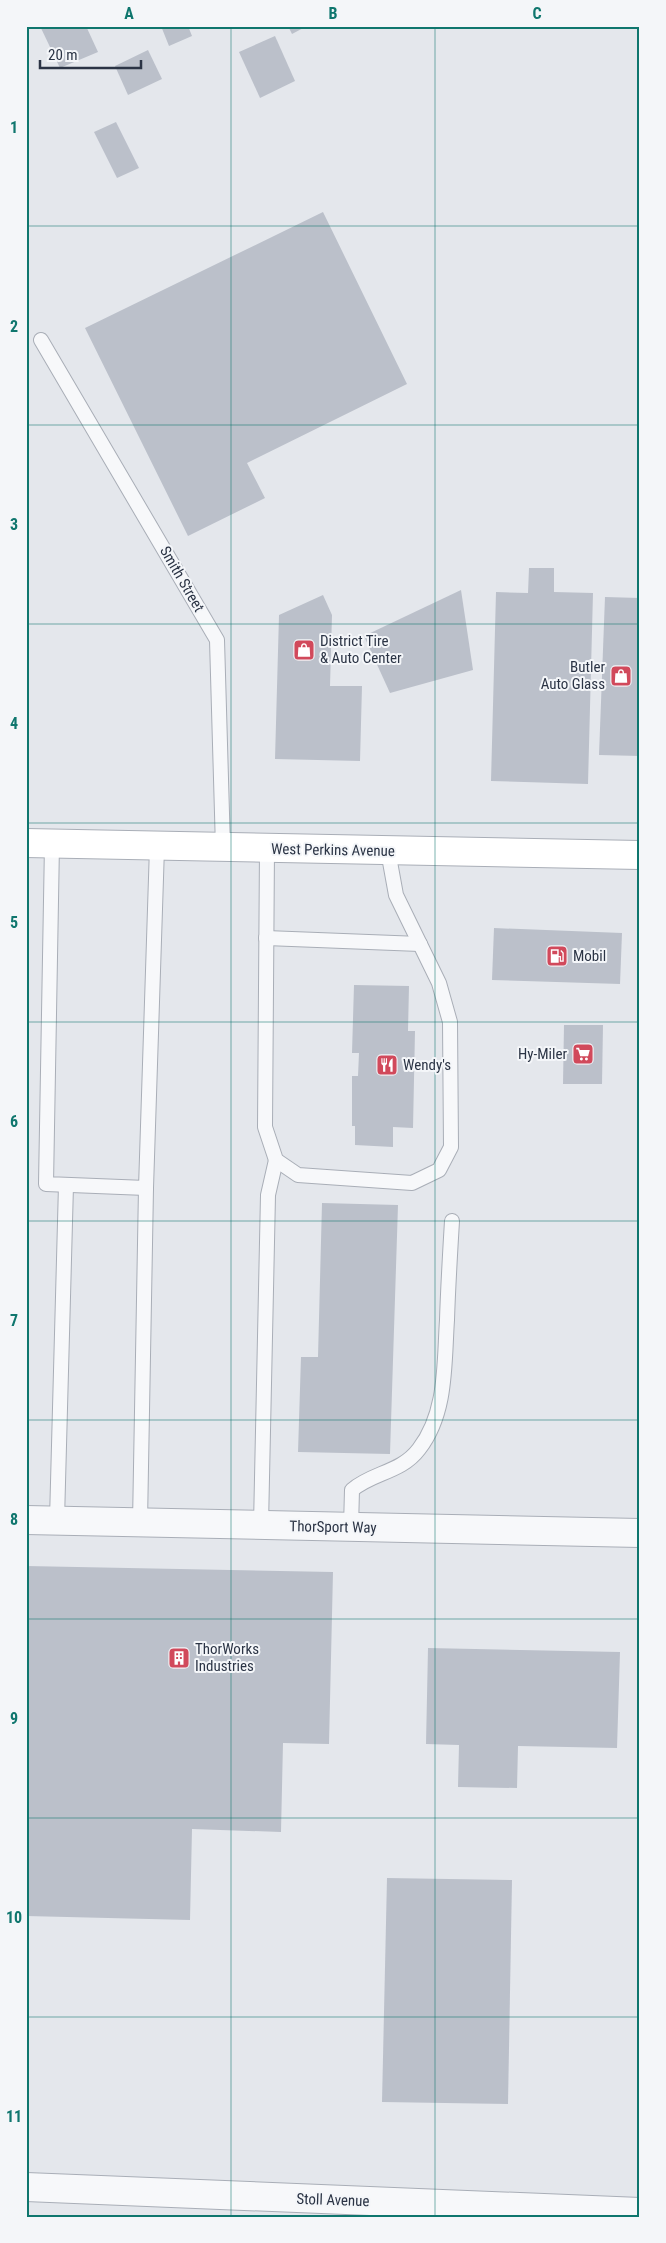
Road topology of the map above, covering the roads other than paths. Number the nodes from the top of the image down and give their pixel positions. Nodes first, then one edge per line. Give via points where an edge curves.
1 (41, 340) dead end
2 (39, 844) edge
3 (157, 847) junction
4 (223, 848) junction
5 (267, 849) junction
6 (388, 851) junction
7 (640, 855) edge
8 (266, 938) junction
9 (420, 944) junction
10 (276, 1160) junction
11 (66, 1185) junction
12 (146, 1188) junction
13 (452, 1221) dead end
14 (26, 1520) edge
15 (58, 1520) junction
16 (140, 1523) junction
17 (261, 1525) junction
18 (351, 1527) junction
19 (640, 1534) edge
20 (26, 2187) edge
21 (640, 2212) edge

1 - 4 lane, Smith Street via 217,640
2 - 3 main road, West Perkins Avenue
2 - 11 lane via 46,1184
3 - 4 main road, West Perkins Avenue
3 - 12 lane
4 - 5 main road, West Perkins Avenue
5 - 6 main road, West Perkins Avenue
5 - 8 lane
6 - 7 main road, West Perkins Avenue
6 - 9 lane via 396,895
8 - 9 lane
8 - 10 lane via 265,1127
9 - 10 lane via 439,982 450,1022 451,1146 440,1170 412,1183 298,1175
10 - 17 lane via 268,1195
11 - 12 lane
11 - 15 lane
12 - 16 lane
13 - 18 lane via 443,1390 434,1422 419,1450 397,1469 363,1481 352,1490
14 - 15 street, ThorSport Way
15 - 16 street, ThorSport Way
16 - 17 street, ThorSport Way
17 - 18 street, ThorSport Way
18 - 19 street, ThorSport Way
20 - 21 street, Stoll Avenue

